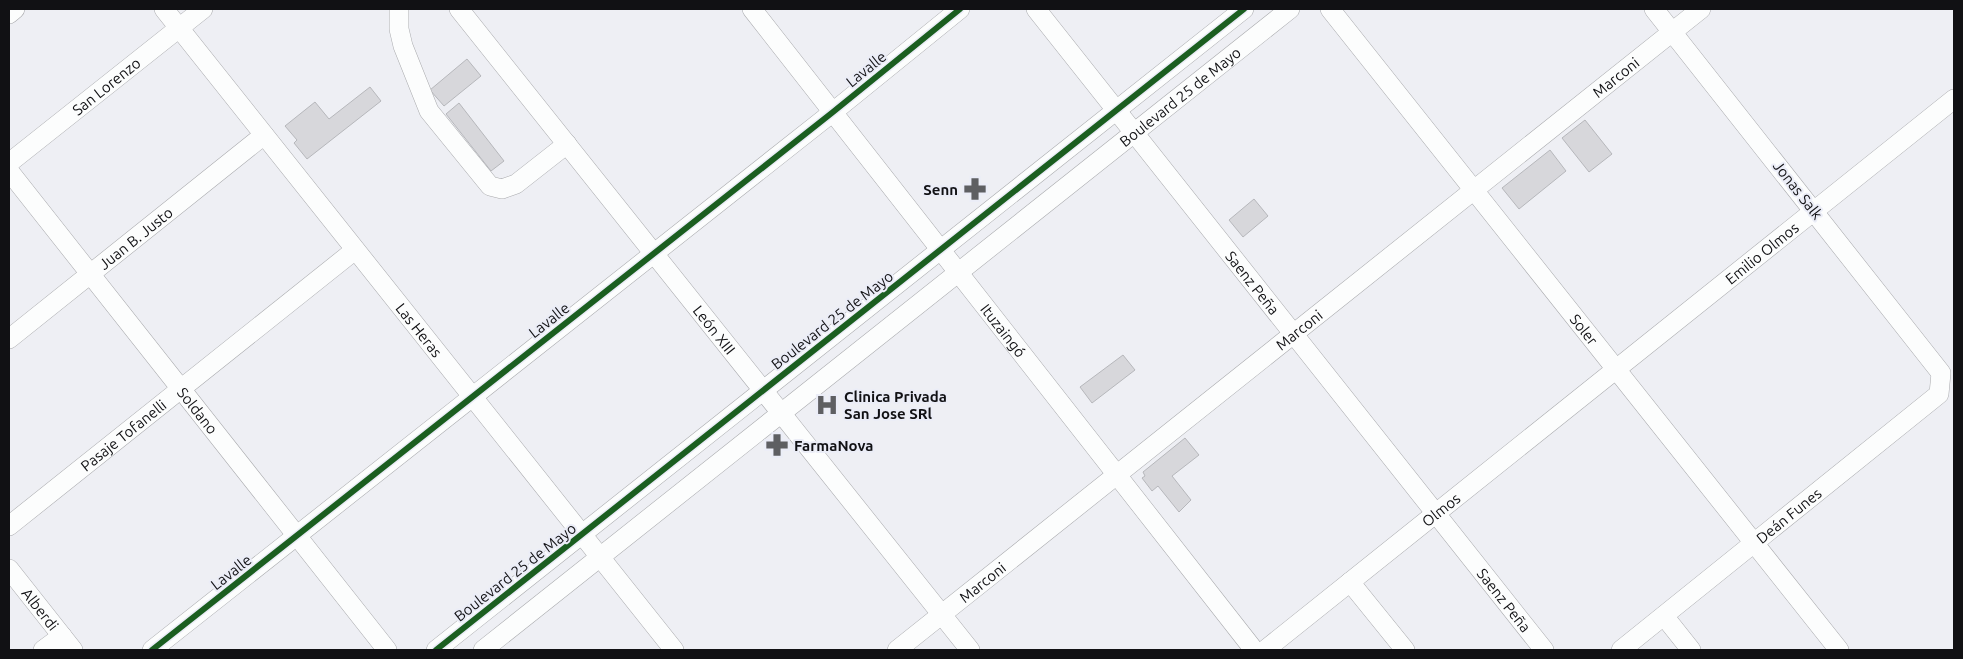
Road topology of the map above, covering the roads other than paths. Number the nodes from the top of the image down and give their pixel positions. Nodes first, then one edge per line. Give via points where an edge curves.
1 (15, 9) edge
2 (164, 9) edge
3 (203, 9) edge
4 (398, 9) edge
5 (460, 9) edge
6 (752, 9) edge
7 (960, 9) edge
8 (1036, 9) edge
9 (1244, 9) edge
10 (1290, 9) edge
11 (1330, 9) edge
12 (1654, 9) edge
13 (1701, 9) edge
14 (9, 14) edge
15 (179, 28) junction
16 (1672, 32) junction
17 (1954, 99) edge
18 (1116, 110) junction
19 (833, 112) junction
20 (1134, 133) junction
21 (264, 135) junction
22 (567, 144) junction
23 (9, 163) edge
24 (9, 171) edge
25 (1474, 190) junction
26 (1815, 211) junction
27 (355, 250) junction
28 (940, 250) junction
29 (654, 253) junction
30 (958, 272) junction
31 (90, 274) junction
32 (1293, 334) junction
33 (9, 339) edge
34 (1616, 369) junction
35 (1941, 373) joint
36 (181, 389) junction
37 (763, 390) junction
38 (472, 397) junction
39 (781, 413) junction
40 (1117, 475) junction
41 (1436, 514) junction
42 (9, 526) edge
43 (582, 535) junction
44 (297, 536) junction
45 (1754, 544) junction
46 (600, 557) junction
47 (9, 569) edge
48 (1350, 582) junction
49 (941, 615) junction
50 (1664, 616) junction
51 (67, 643) edge
52 (43, 650) edge
53 (152, 650) edge
54 (387, 650) edge
55 (436, 650) edge
56 (483, 650) edge
57 (674, 650) edge
58 (896, 650) edge
59 (970, 650) edge
60 (1254, 650) edge
61 (1265, 650) edge
62 (1405, 650) edge
63 (1544, 650) edge
64 (1621, 650) edge
65 (1691, 650) edge
66 (1839, 650) edge

1 - 14 street
2 - 15 street, Las Heras
3 - 15 street, San Lorenzo
4 - 22 street via 403,46 430,111 490,186 502,189 516,184
5 - 22 street, León XIII
6 - 19 street, Ituzaingó
7 - 19 street, Lavalle
8 - 18 street, Saenz Peña
9 - 18 street, Boulevard 25 de Mayo
10 - 20 street, Boulevard 25 de Mayo
11 - 25 street, Soler
12 - 16 street, Jonas Salk
13 - 16 street, Marconi
15 - 21 street, Las Heras
15 - 23 street, San Lorenzo
16 - 25 street, Marconi
16 - 26 street, Jonas Salk
17 - 26 street, Emilio Olmos
18 - 20 street, Saenz Peña
18 - 28 street, Boulevard 25 de Mayo
19 - 28 street, Ituzaingó
19 - 29 street, Lavalle
20 - 30 street, Boulevard 25 de Mayo
20 - 32 street, Saenz Peña
21 - 27 street, Las Heras
21 - 31 street, Juan B. Justo
22 - 29 street, León XIII
24 - 31 street, Soldano
25 - 32 street, Marconi
25 - 34 street, Soler
26 - 34 street, Emilio Olmos
26 - 35 street, Jonas Salk
27 - 36 street, Pasaje Tofanelli
27 - 38 street, Las Heras
28 - 30 street, Ituzaingó
28 - 37 street, Boulevard 25 de Mayo
29 - 37 street, León XIII
29 - 38 street, Lavalle
30 - 39 street, Boulevard 25 de Mayo
30 - 40 street, Ituzaingó
31 - 33 street, Juan B. Justo
31 - 36 street, Soldano
32 - 40 street, Marconi
32 - 41 street, Saenz Peña
34 - 41 street, Olmos
34 - 45 street, Soler
35 - 45 street, Deán Funes via 1939,394
36 - 42 street, Pasaje Tofanelli
36 - 44 street, Soldano
37 - 39 street, León XIII
37 - 43 street, Boulevard 25 de Mayo
38 - 43 street, Las Heras
38 - 44 street, Lavalle
39 - 46 street, Boulevard 25 de Mayo
39 - 49 street, León XIII
40 - 49 street, Marconi
40 - 60 street, Ituzaingó
41 - 48 street, Olmos
41 - 63 street, Saenz Peña
43 - 46 street, Las Heras
43 - 55 street, Boulevard 25 de Mayo
44 - 53 street, Lavalle
44 - 54 street, Soldano
45 - 50 street, Deán Funes
45 - 66 street, Soler
46 - 56 street, Boulevard 25 de Mayo
46 - 57 street, Las Heras
47 - 51 street, Alberdi
48 - 61 street, Olmos
48 - 62 street
49 - 58 street, Marconi
49 - 59 street, León XIII
50 - 64 street, Deán Funes
50 - 65 street
51 - 52 street

